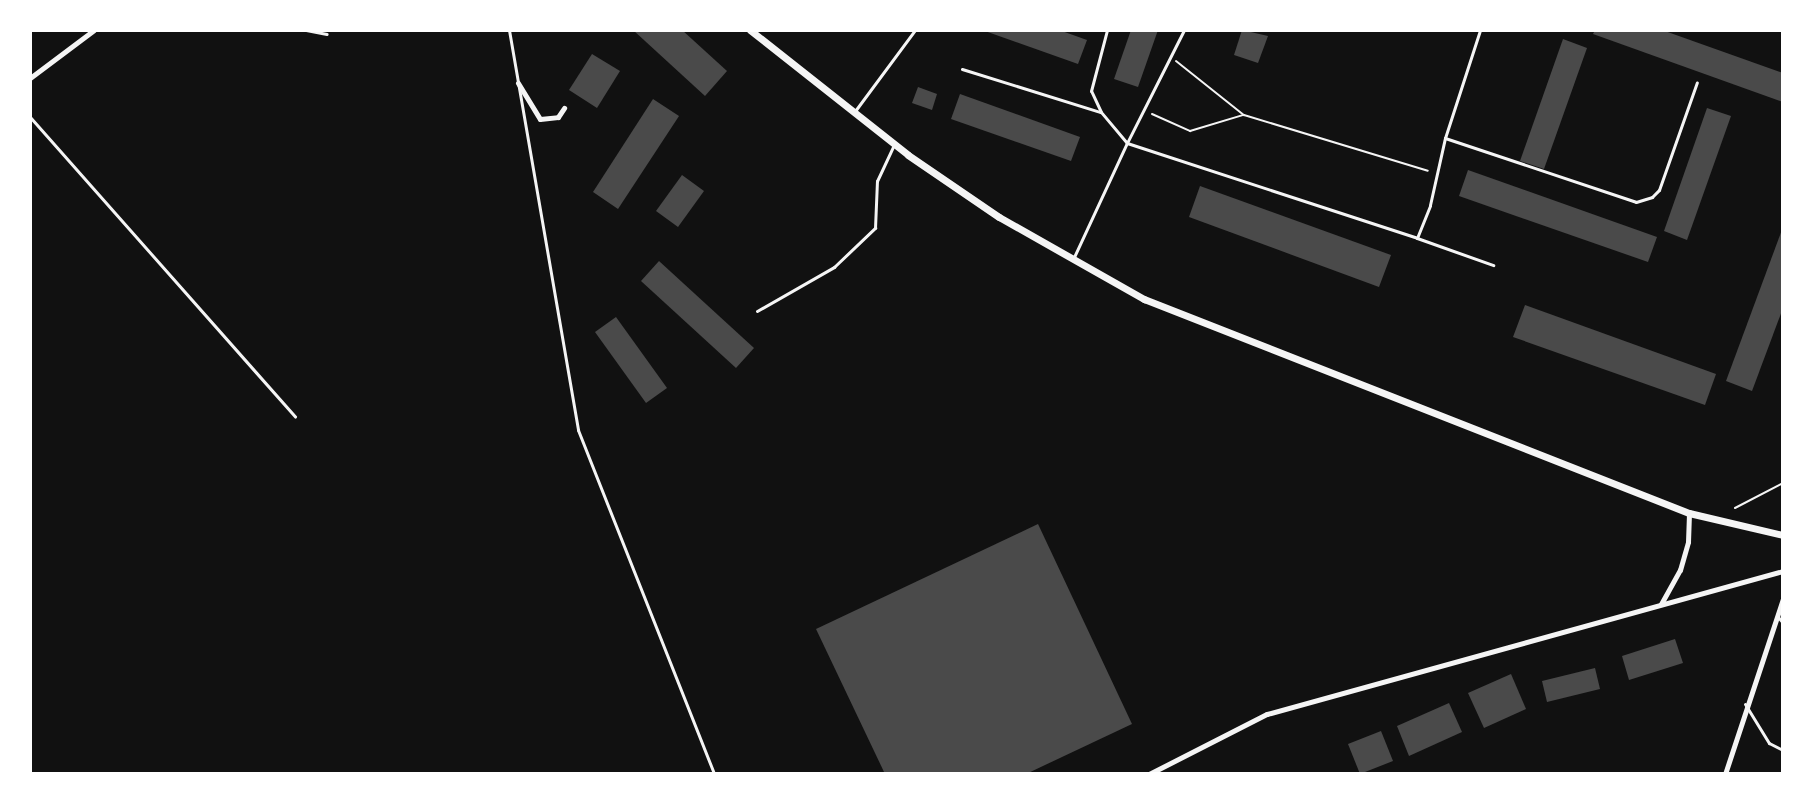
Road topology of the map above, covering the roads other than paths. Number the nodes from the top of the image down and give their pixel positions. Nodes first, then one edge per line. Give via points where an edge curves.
1 (94, 30) edge
2 (306, 30) edge
3 (509, 30) edge
4 (750, 30) edge
5 (915, 30) edge
6 (1107, 30) edge
7 (1184, 30) edge
8 (1480, 30) edge
9 (327, 34) dead end
10 (962, 69) dead end
11 (30, 78) edge
12 (1697, 82) dead end
13 (518, 83) junction
14 (564, 108) dead end
15 (1101, 112) junction
16 (854, 113) junction
17 (30, 117) edge
18 (1444, 138) junction
19 (1126, 143) junction
20 (894, 144) junction
21 (1417, 238) junction
22 (1073, 259) junction
23 (1493, 265) dead end
24 (757, 311) dead end
25 (295, 417) dead end
26 (1689, 513) junction
27 (1783, 535) edge
28 (1783, 571) edge
29 (1783, 599) edge
30 (1661, 604) junction
31 (1777, 616) junction
32 (1783, 623) edge
33 (1745, 704) junction
34 (1783, 750) edge
35 (714, 774) edge
36 (1149, 774) edge
37 (1725, 774) edge

1 - 11 street
2 - 9 lane
3 - 13 lane
4 - 16 street
5 - 16 lane
6 - 15 lane via 1090,91
7 - 19 lane
8 - 18 lane
10 - 15 lane
12 - 18 lane via 1659,190 1636,202
13 - 14 street via 540,119 558,117
13 - 35 lane via 578,430
15 - 19 lane
16 - 20 street
17 - 25 lane
18 - 21 lane
19 - 21 lane
19 - 22 lane
20 - 22 street via 999,217
20 - 24 lane via 877,181 875,228 834,267
21 - 23 lane
22 - 26 street via 1144,299
26 - 27 street
26 - 30 street via 1688,542 1680,570
28 - 30 street
29 - 31 street
30 - 36 street via 1267,714
31 - 32 lane
31 - 33 street
33 - 34 lane via 1769,743
33 - 37 street

